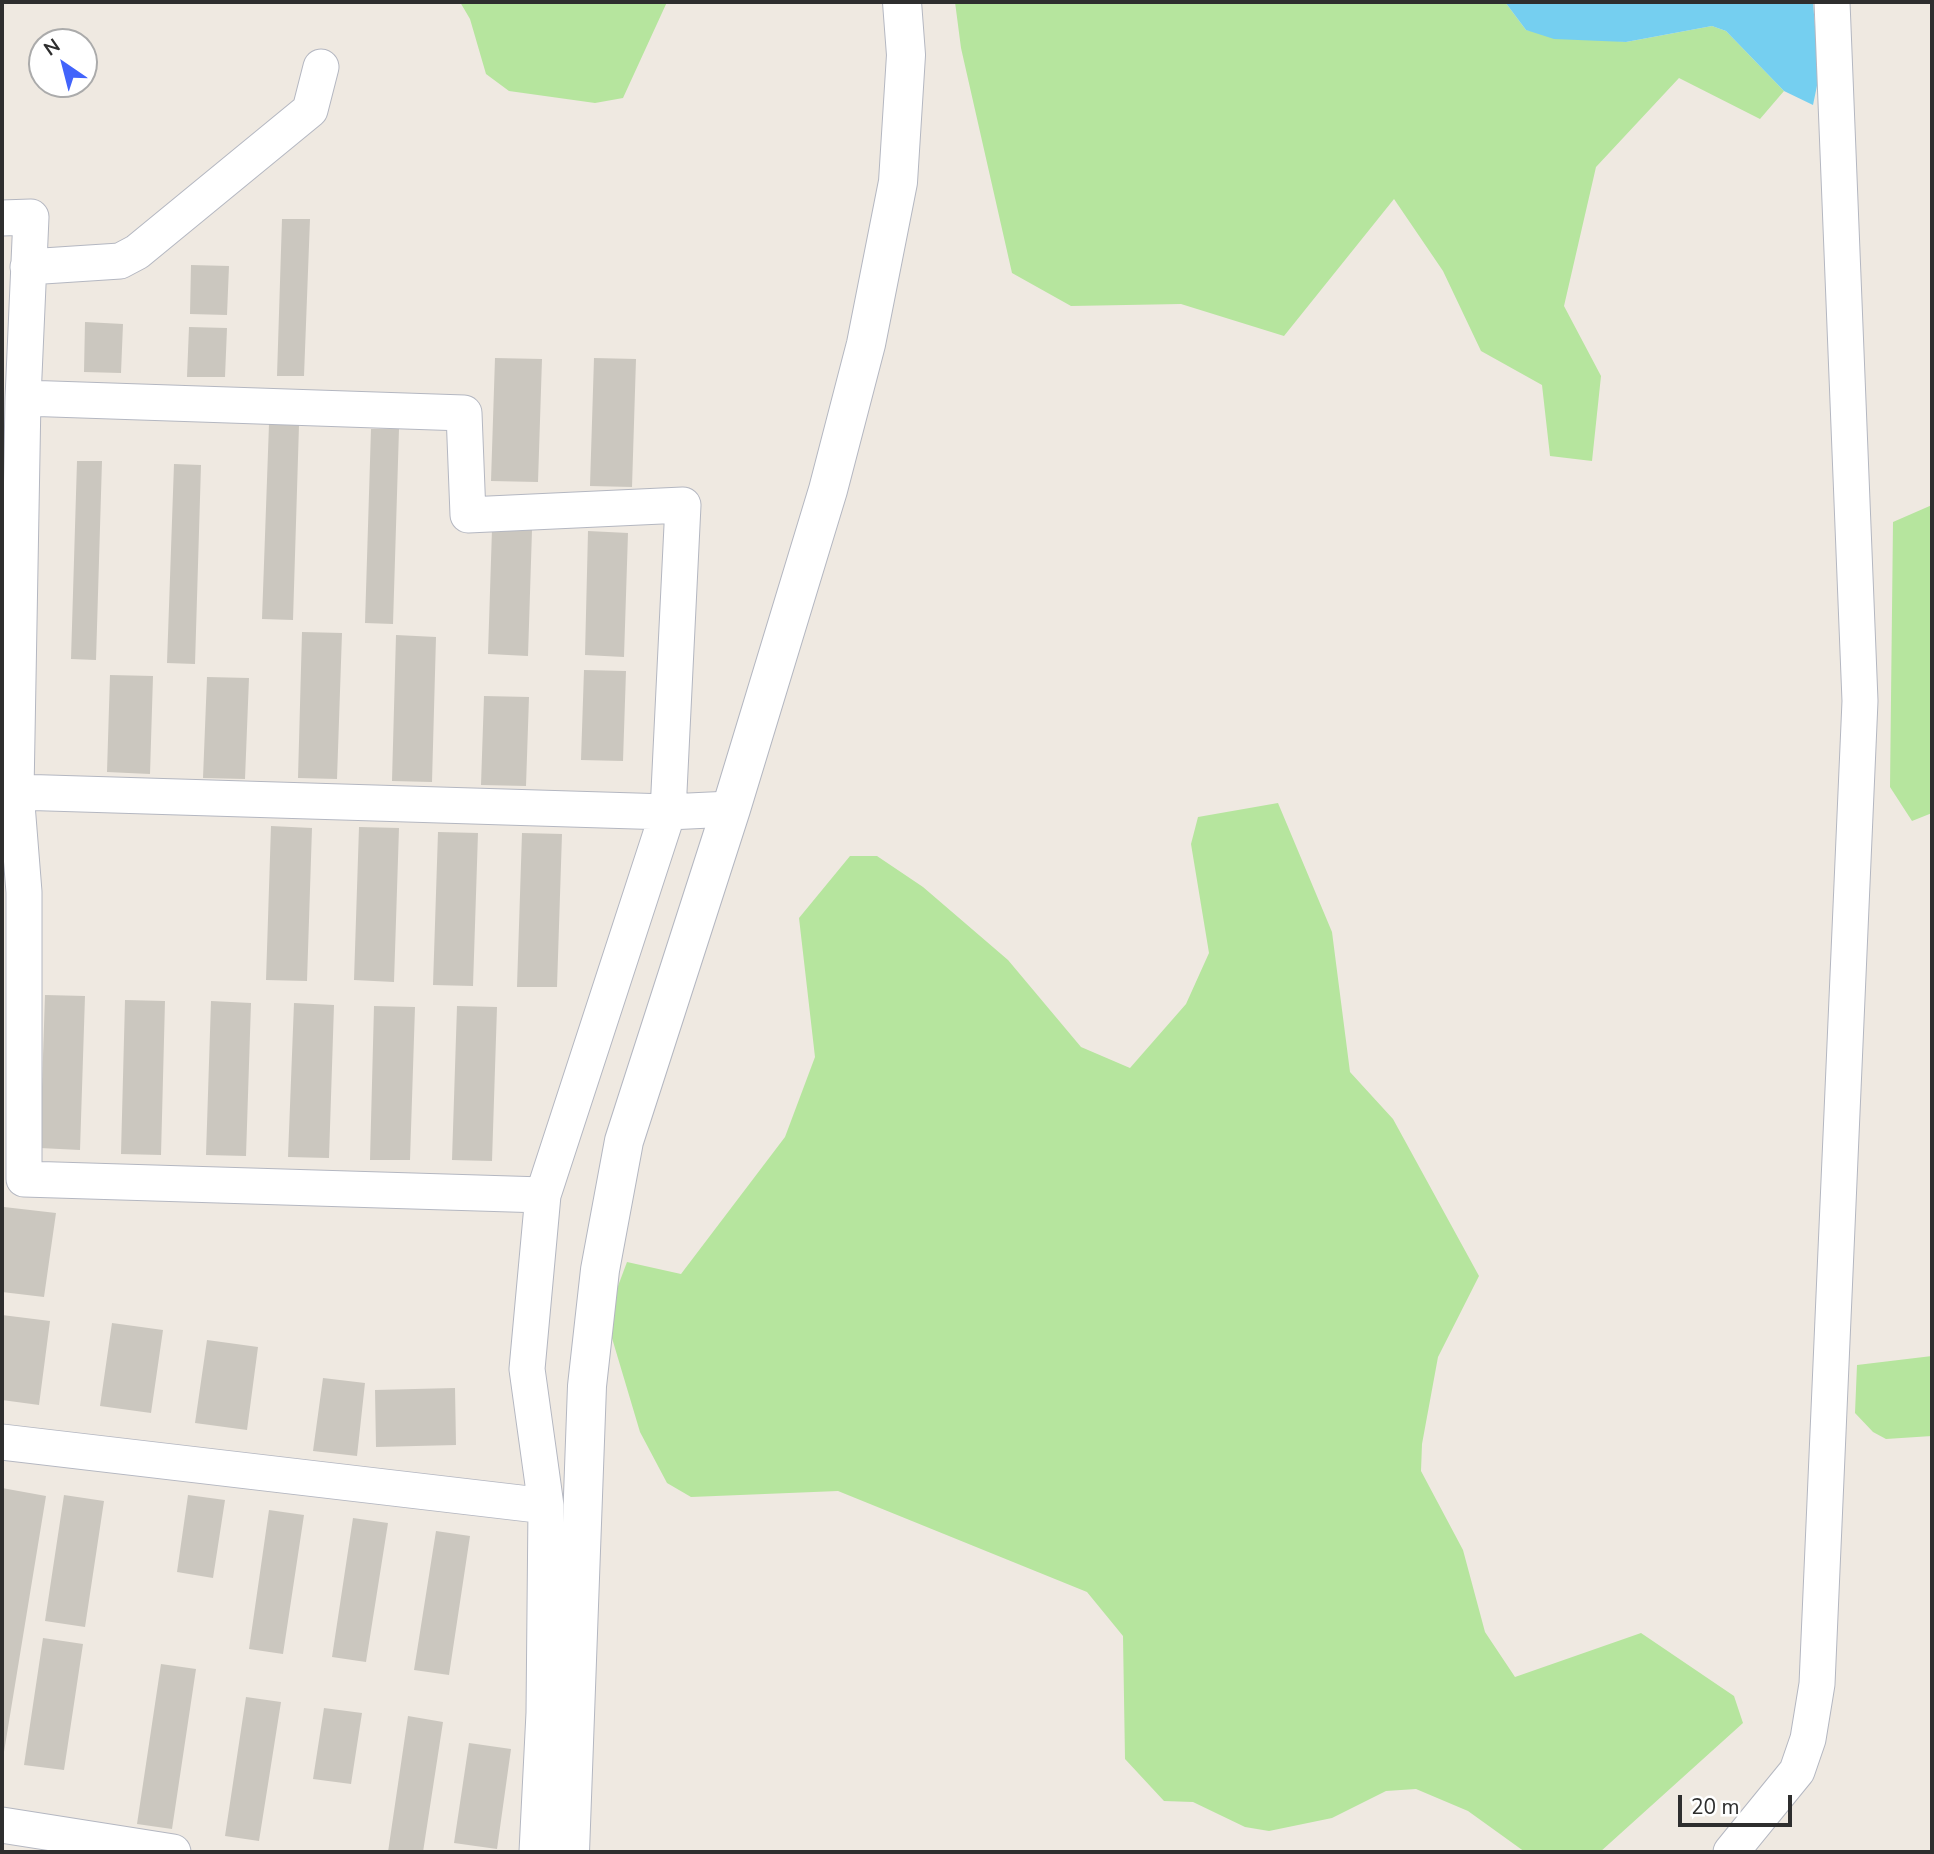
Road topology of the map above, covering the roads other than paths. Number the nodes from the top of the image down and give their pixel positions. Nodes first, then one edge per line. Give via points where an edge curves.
1 (902, 2) edge
2 (1832, 2) edge
3 (321, 67) dead end
4 (2, 218) edge
5 (28, 267) junction
6 (23, 398) junction
7 (16, 792) junction
8 (730, 809) junction
9 (668, 812) junction
10 (13, 893) edge
11 (543, 1195) junction
12 (2, 1442) edge
13 (546, 1506) junction
14 (2, 1825) edge
15 (173, 1852) edge
16 (537, 1852) edge
17 (570, 1852) edge
18 (1731, 1852) edge

1 - 8 street via 906,55 898,182 866,344 828,490
2 - 18 street via 1860,701 1817,1684 1808,1739 1797,1771
3 - 5 street via 310,110 137,252 120,261
4 - 5 street via 31,217
5 - 6 street
6 - 7 street
6 - 9 street via 464,414 468,514 683,505
7 - 9 street
7 - 10 street
8 - 9 street
8 - 17 street via 624,1141 600,1270 587,1386
9 - 11 street
10 - 11 street via 24,1179
11 - 13 street via 527,1369
12 - 13 street
13 - 16 street
14 - 15 street

